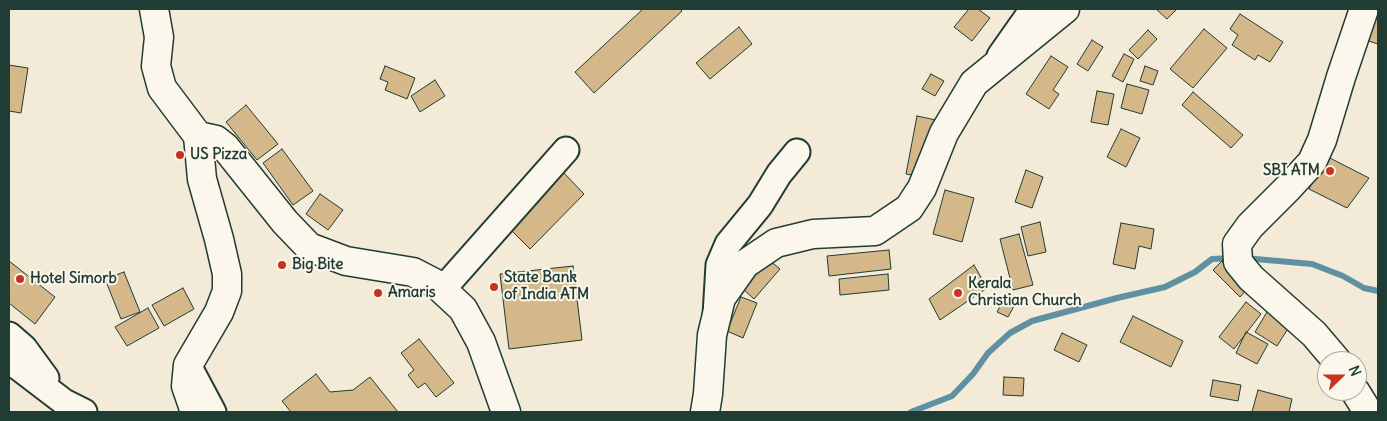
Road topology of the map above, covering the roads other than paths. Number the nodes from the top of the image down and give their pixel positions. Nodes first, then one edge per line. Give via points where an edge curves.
1 (154, 9) edge
2 (166, 9) edge
3 (1033, 9) edge
4 (1065, 9) edge
5 (1364, 9) edge
6 (159, 36) junction
7 (991, 68) junction
8 (198, 136) junction
9 (566, 150) dead end
10 (797, 152) dead end
11 (442, 290) junction
12 (716, 319) junction
13 (9, 335) edge
14 (1328, 351) edge
15 (9, 360) edge
16 (188, 365) junction
17 (1361, 401) edge
18 (74, 407) edge
19 (195, 412) edge
20 (213, 412) edge
21 (506, 412) edge
22 (705, 412) edge
23 (1368, 412) edge

1 - 6 main road
2 - 6 street
3 - 7 street
4 - 7 main road
5 - 14 main road via 1312,162 1250,226 1237,244 1238,262 1251,278 1314,334
6 - 8 main road via 156,66 162,88
7 - 12 main road via 974,83 944,133 922,188 909,208 875,231 813,234 776,243 745,264 721,298
8 - 11 main road via 216,140 225,147 309,247 346,261 413,272
8 - 16 main road via 202,179 227,274 227,291 219,312
9 - 11 street
10 - 12 street via 726,248 719,265
11 - 21 main road via 463,309 481,342
12 - 22 main road
13 - 18 street
15 - 18 street
16 - 19 main road via 186,386
16 - 20 street
17 - 23 main road

